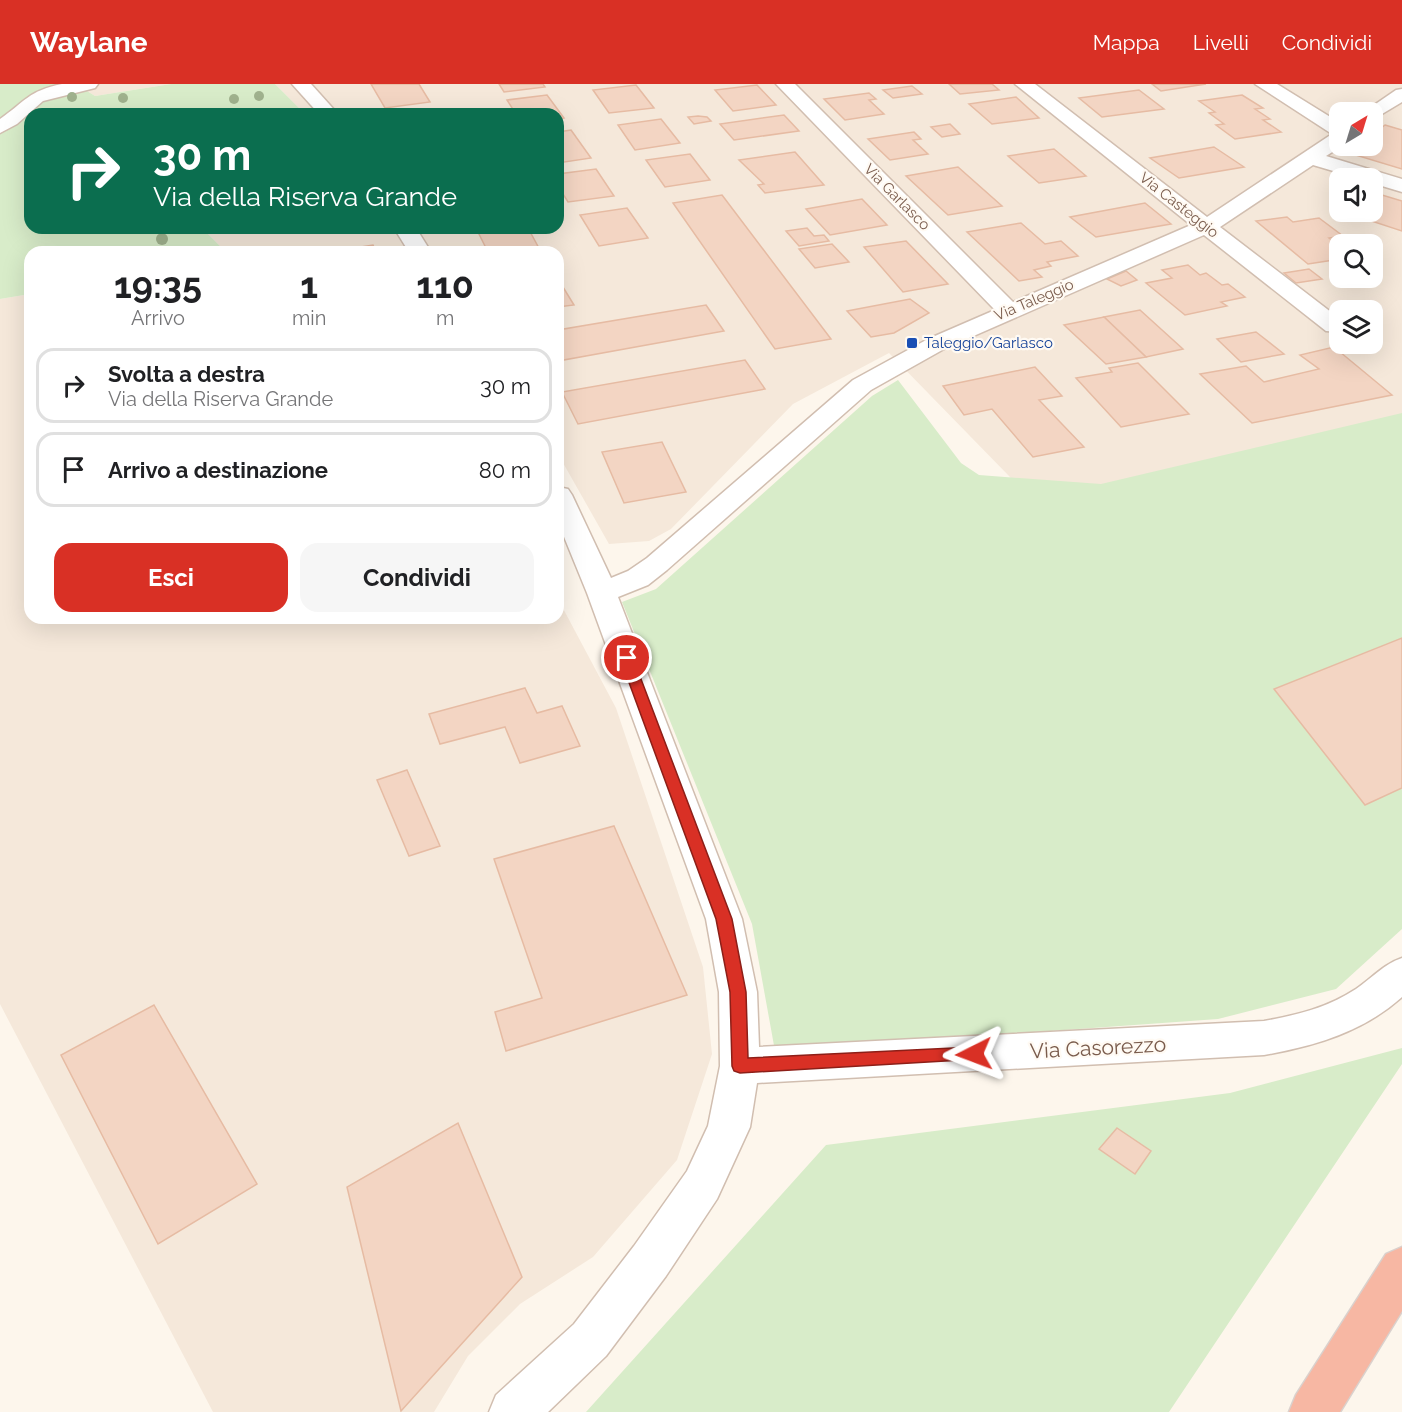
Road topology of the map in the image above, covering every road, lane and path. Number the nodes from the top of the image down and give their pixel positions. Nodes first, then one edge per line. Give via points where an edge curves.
1 (89, 84) edge
2 (301, 84) edge
3 (784, 84) edge
4 (1024, 84) edge
5 (1264, 84) edge
6 (1402, 94) edge
7 (1383, 107) edge
8 (323, 108) edge
9 (1329, 124) edge
10 (0, 127) edge
11 (1329, 145) edge
12 (1309, 157) junction
13 (1402, 186) edge
14 (1207, 226) junction
15 (1009, 311) junction
16 (1329, 322) edge
17 (564, 507) edge
18 (602, 593) junction
19 (1402, 974) edge
20 (740, 1066) junction
21 (1402, 1269) edge
22 (513, 1412) edge
23 (1313, 1412) edge

1 - 10 street via 41,95 13,121
2 - 8 street
3 - 15 street, Via Garlasco
4 - 14 street, Via Casteggio
5 - 9 street
6 - 7 street
11 - 12 street, Via Taleggio
12 - 13 street
12 - 14 street, Via Taleggio
14 - 15 street, Via Taleggio
14 - 16 street, Via Casteggio
15 - 18 street, Via Taleggio via 856,388 657,564 638,578
17 - 18 street
18 - 20 street via 724,919 738,992
19 - 20 street, Via Casorezzo via 1354,1012 1310,1029 1264,1038
20 - 22 street via 729,1127 702,1185 590,1340
21 - 23 highway

